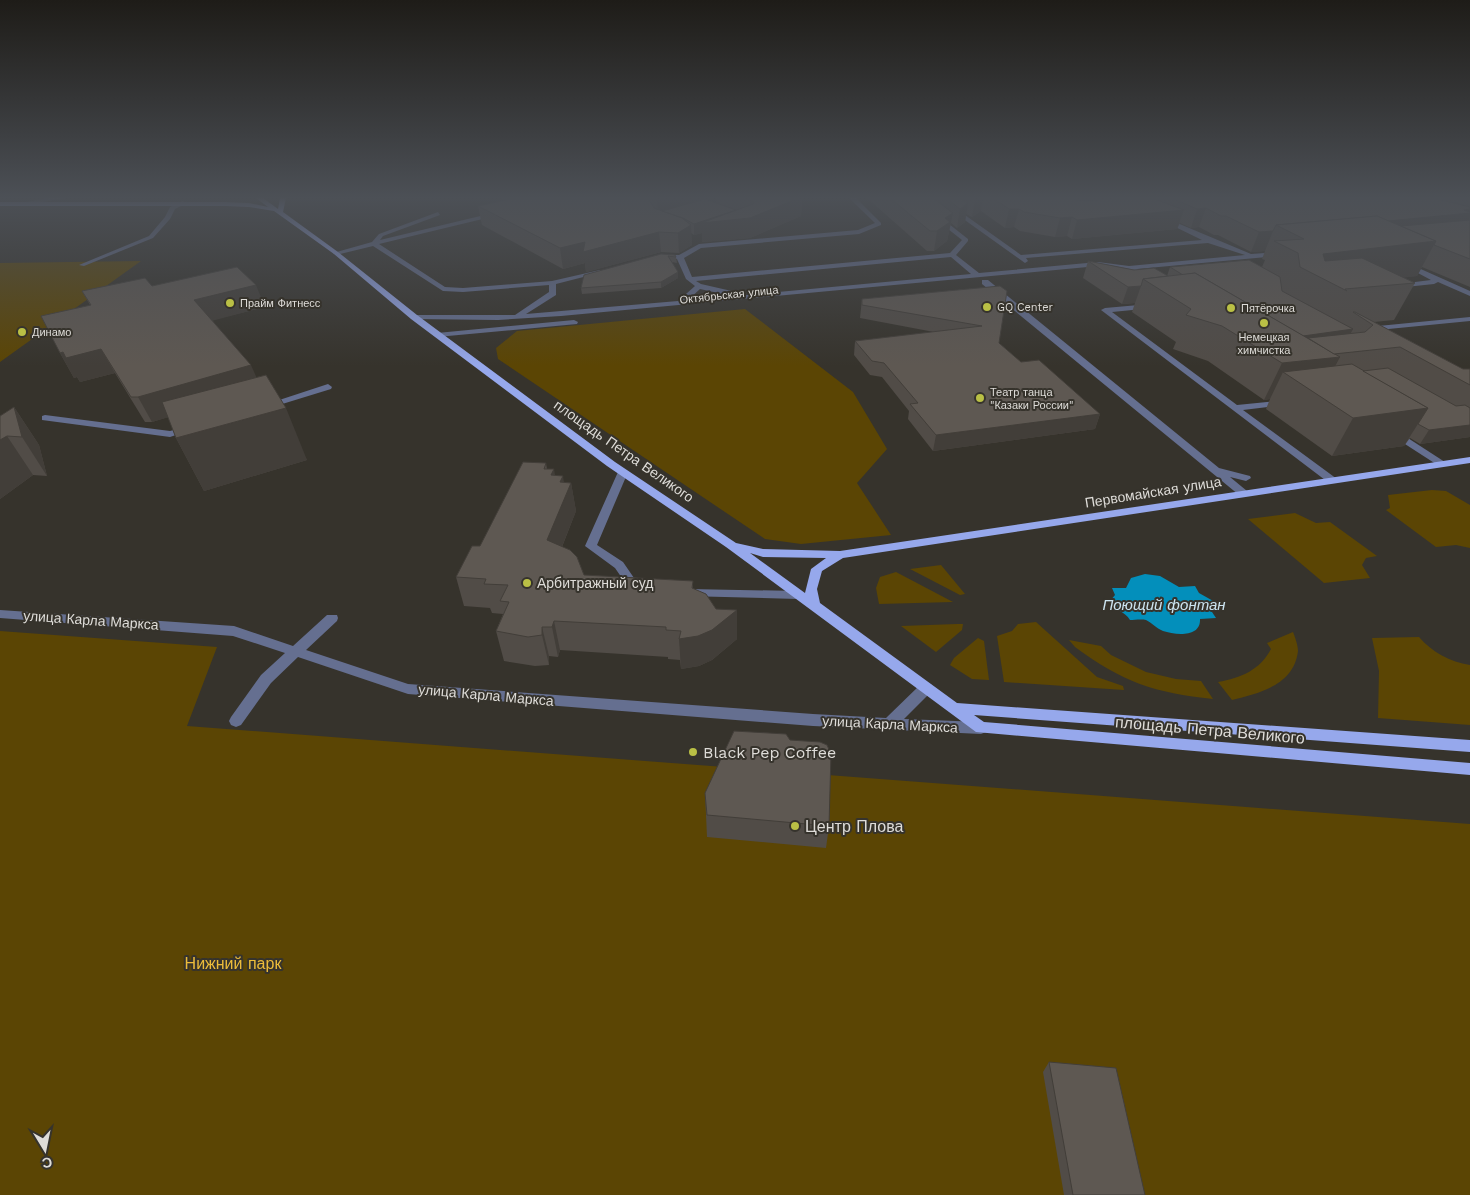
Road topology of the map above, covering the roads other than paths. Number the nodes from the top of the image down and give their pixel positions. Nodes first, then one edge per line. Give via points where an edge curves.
1 (110, 254) edge
2 (337, 254) edge
3 (389, 254) edge
4 (686, 254) edge
5 (1015, 254) edge
6 (1058, 254) edge
7 (1247, 254) edge
8 (1275, 254) edge
9 (952, 255) joint
10 (1253, 256) junction
11 (680, 257) junction
12 (1020, 257) junction
13 (651, 258) edge
14 (1219, 259) junction
15 (1397, 261) edge
16 (82, 265) dead end
17 (1231, 266) edge
18 (1130, 268) junction
19 (1037, 270) junction
20 (605, 271) edge
21 (981, 278) junction
22 (1435, 278) junction
23 (690, 279) junction
24 (1149, 280) edge
25 (552, 282) junction
26 (699, 286) junction
27 (1390, 286) edge
28 (1470, 294) edge
29 (745, 297) junction
30 (680, 303) junction
31 (1158, 305) edge
32 (562, 314) junction
33 (517, 316) junction
34 (414, 318) junction
35 (1470, 319) edge
36 (566, 322) junction
37 (1360, 330) edge
38 (437, 335) junction
39 (328, 387) dead end
40 (1291, 401) dead end
41 (256, 408) edge
42 (1235, 408) junction
43 (45, 418) dead end
44 (196, 427) edge
45 (1388, 430) edge
46 (1470, 460) edge
47 (1443, 464) junction
48 (1212, 468) junction
49 (623, 472) junction
50 (1246, 478) dead end
51 (1333, 481) junction
52 (1243, 493) junction
53 (730, 544) junction
54 (840, 555) junction
55 (647, 592) edge
56 (676, 592) edge
57 (798, 595) junction
58 (814, 607) junction
59 (0, 614) edge
60 (332, 618) dead end
61 (297, 652) junction
62 (926, 688) junction
63 (955, 708) junction
64 (236, 721) dead end
65 (889, 724) junction
66 (981, 728) junction
67 (1470, 746) edge
68 (1470, 768) edge

1 - 16 street
2 - 34 main road, площадь Петра Великого
3 - 25 street via 443,288 462,290
4 - 11 street
5 - 12 street
6 - 12 street
7 - 10 street
8 - 10 street, Октябрьская улица
9 - 21 street
9 - 23 street
10 - 14 street, Октябрьская улица
11 - 13 street
11 - 23 street
12 - 19 street
14 - 17 street
14 - 18 street, Октябрьская улица
15 - 22 street
18 - 19 street via 1098,264
18 - 21 street, Октябрьская улица
18 - 24 street
19 - 21 street
20 - 25 street
21 - 29 street
21 - 36 street, Октябрьская улица
21 - 48 street
22 - 27 street via 1434,282
22 - 28 street
23 - 26 street
25 - 33 street via 553,293
26 - 29 street
26 - 30 street
29 - 30 street
30 - 32 street
31 - 42 street via 1105,310
32 - 33 street
32 - 36 street
33 - 34 street
34 - 38 main road, площадь Петра Великого
35 - 37 street
36 - 38 street, Октябрьская улица
38 - 49 main road, площадь Петра Великого
39 - 41 street
40 - 42 street
42 - 51 street
43 - 44 street via 170,434
45 - 47 street
46 - 47 main road, Первомайская улица
47 - 51 main road, Первомайская улица
48 - 50 street
48 - 52 street
49 - 53 main road, площадь Петра Великого
49 - 55 street via 590,546 618,565 637,591
51 - 52 main road, Первомайская улица
52 - 54 main road, Первомайская улица
53 - 54 main road via 764,553
53 - 57 main road, площадь Петра Великого
54 - 58 main road via 817,569 810,589
56 - 57 street
57 - 58 main road, площадь Петра Великого
58 - 62 main road, площадь Петра Великого
59 - 61 street, улица Карла Маркса via 234,631
60 - 61 street
61 - 64 street via 266,679
61 - 65 street, улица Карла Маркса via 408,689
62 - 63 main road, площадь Петра Великого
62 - 65 street
63 - 66 main road, площадь Петра Великого
63 - 67 main road, площадь Петра Великого
65 - 66 street, улица Карла Маркса
66 - 68 main road, площадь Петра Великого

